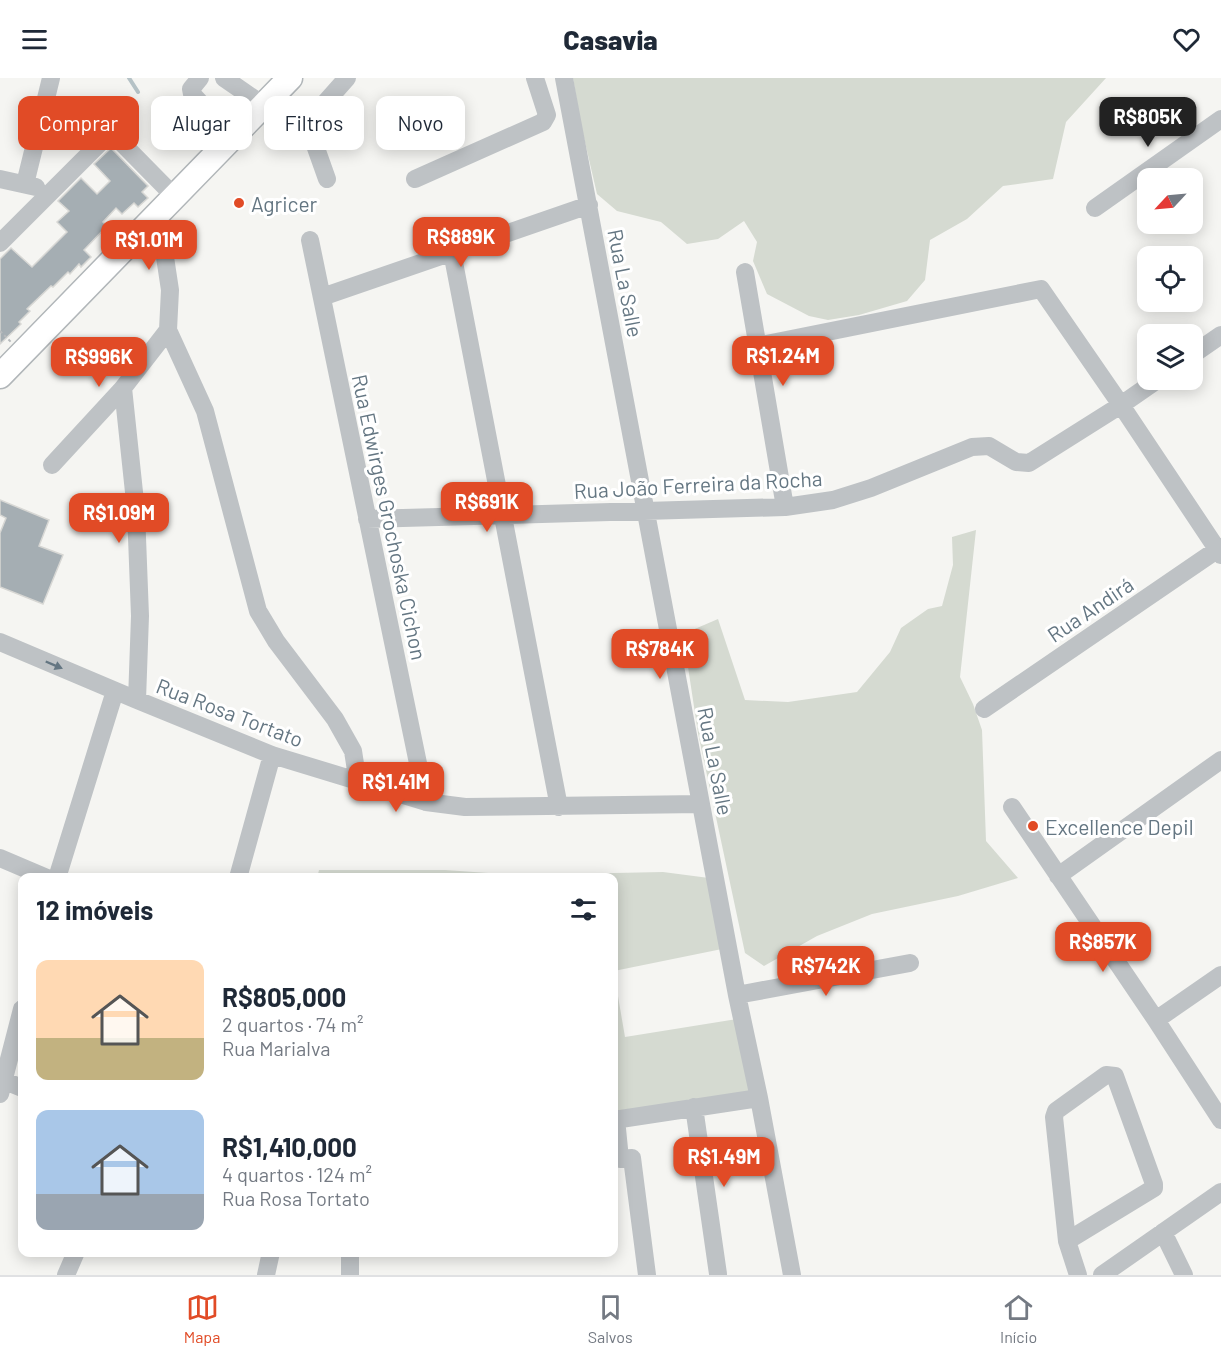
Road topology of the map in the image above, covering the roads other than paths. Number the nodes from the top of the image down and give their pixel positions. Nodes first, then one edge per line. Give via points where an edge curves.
1 (51, 78) edge
2 (200, 78) edge
3 (224, 78) edge
4 (290, 78) edge
5 (347, 78) edge
6 (535, 78) edge
7 (564, 78) edge
8 (194, 96) edge
9 (263, 105) junction
10 (252, 116) edge
11 (1221, 119) edge
12 (219, 150) edge
13 (0, 178) edge
14 (327, 179) dead end
15 (415, 179) dead end
16 (26, 184) junction
17 (52, 190) junction
18 (166, 203) junction
19 (589, 205) junction
20 (1095, 208) dead end
21 (310, 240) dead end
22 (0, 243) edge
23 (452, 252) junction
24 (745, 272) dead end
25 (322, 297) junction
26 (168, 330) junction
27 (1221, 334) edge
28 (757, 346) junction
29 (1203, 347) edge
30 (0, 376) edge
31 (123, 388) junction
32 (1143, 390) edge
33 (1121, 405) junction
34 (52, 465) dead end
35 (785, 507) junction
36 (646, 512) junction
37 (502, 516) junction
38 (367, 519) junction
39 (1220, 550) edge
40 (0, 642) edge
41 (115, 691) junction
42 (137, 700) junction
43 (984, 709) dead end
44 (272, 755) junction
45 (1221, 760) edge
46 (358, 783) junction
47 (426, 802) junction
48 (701, 804) junction
49 (559, 807) junction
50 (1012, 807) dead end
51 (0, 858) edge
52 (35, 873) edge
53 (59, 873) edge
54 (239, 873) edge
55 (1058, 876) junction
56 (910, 963) dead end
57 (1221, 975) edge
58 (736, 995) junction
59 (1156, 1020) junction
60 (18, 1023) edge
61 (1, 1084) edge
62 (18, 1087) edge
63 (759, 1098) junction
64 (694, 1107) junction
65 (618, 1120) edge
66 (1221, 1120) edge
67 (618, 1143) edge
68 (1221, 1192) edge
69 (1163, 1232) junction
70 (1067, 1241) junction
71 (74, 1257) edge
72 (270, 1257) edge
73 (350, 1257) edge
74 (718, 1274) edge
75 (66, 1275) edge
76 (266, 1275) edge
77 (350, 1275) edge
78 (647, 1275) edge
79 (792, 1275) edge
80 (1078, 1275) edge
81 (1102, 1275) edge
82 (1184, 1275) edge

1 - 16 street
2 - 8 street via 191,89
3 - 9 street
4 - 9 main road
5 - 14 street via 316,113 311,134
6 - 15 street via 547,115 543,122
7 - 19 street, Rua La Salle
9 - 10 main road
11 - 20 street
12 - 18 main road
13 - 16 street
16 - 17 street
17 - 18 street via 111,132
17 - 22 street
18 - 26 street
18 - 30 main road
19 - 23 street
19 - 36 street, Rua La Salle
21 - 25 street, Rua Edwirges Grochoska Cichon
23 - 25 street
23 - 37 street
24 - 28 street
25 - 38 street, Rua Edwirges Grochoska Cichon
26 - 31 street
26 - 46 street via 205,411 258,611 335,719 353,751
27 - 29 street
28 - 33 street via 1041,289
28 - 35 street
31 - 34 street
31 - 42 street via 136,511 140,605
32 - 33 street
33 - 35 street, Rua João Ferreira da Rocha via 1029,463 1016,462 989,446 972,447 871,488 833,500
33 - 39 street
35 - 36 street, Rua João Ferreira da Rocha
36 - 37 street, Rua João Ferreira da Rocha
36 - 48 street, Rua La Salle
37 - 38 street, Rua João Ferreira da Rocha
37 - 49 street
38 - 47 street, Rua Edwirges Grochoska Cichon
39 - 43 street, Rua Andirá
40 -> 41 street, Rua Rosa Tortato
41 - 42 street, Rua Rosa Tortato
41 - 53 street
42 - 44 street, Rua Rosa Tortato
44 - 46 street, Rua Rosa Tortato
44 - 54 street
45 - 55 street
46 - 47 street, Rua Rosa Tortato
47 - 49 street, Rua Rosa Tortato via 465,807
48 - 49 street, Rua Rosa Tortato
48 - 58 street, Rua La Salle
50 - 55 street
51 - 52 street
55 - 59 street
56 - 58 street
57 - 59 street
58 - 63 street, Rua La Salle
59 - 66 street
60 - 61 street
61 - 62 street
63 - 64 street
63 - 79 street, Rua La Salle
64 - 65 street
64 - 74 street
67 - 78 street via 620,1159 632,1158
68 - 69 street
69 - 81 street
69 - 82 street
70 - 70 street via 1054,1118 1056,1111 1112,1074 1154,1188
70 - 80 street
71 - 75 street
72 - 76 street
73 - 77 street

